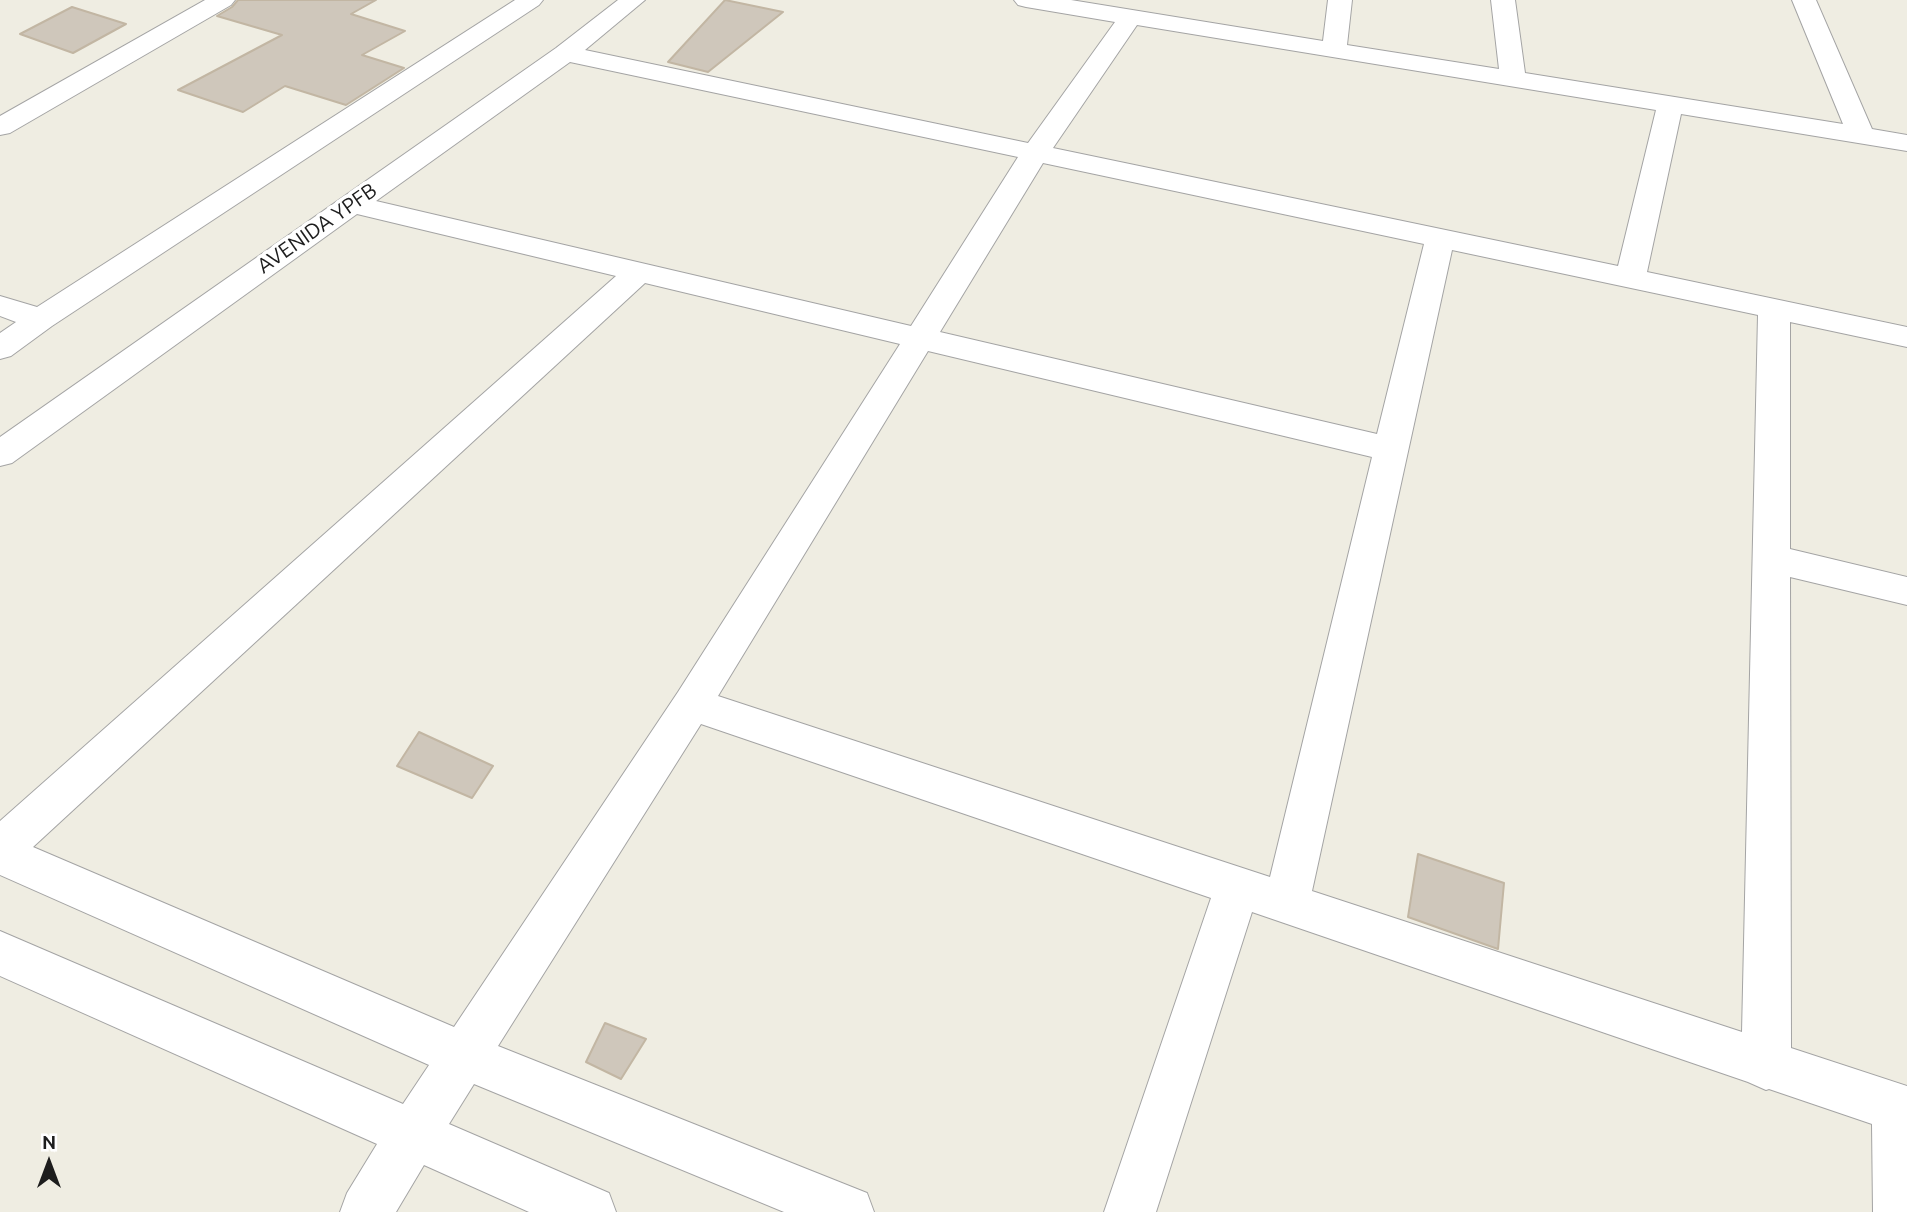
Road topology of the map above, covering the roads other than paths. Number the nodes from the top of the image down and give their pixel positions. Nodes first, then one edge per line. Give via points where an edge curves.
1 (223, 0) edge
2 (531, 0) edge
3 (633, 0) edge
4 (1026, 0) edge
5 (1340, 0) edge
6 (1503, 0) edge
7 (1804, 0) edge
8 (1130, 17) junction
9 (1334, 51) junction
10 (565, 53) junction
11 (1513, 81) junction
12 (1670, 106) junction
13 (0, 127) edge
14 (1861, 135) junction
15 (1907, 143) edge
16 (1035, 153) junction
17 (351, 204) junction
18 (1440, 239) junction
19 (639, 272) junction
20 (1630, 279) junction
21 (0, 306) edge
22 (1774, 309) junction
23 (41, 319) junction
24 (921, 337) junction
25 (1907, 337) edge
26 (0, 349) edge
27 (1393, 450) junction
28 (0, 454) edge
29 (1772, 559) junction
30 (1907, 591) edge
31 (692, 704) junction
32 (0, 851) edge
33 (1237, 887) junction
34 (1286, 903) junction
35 (0, 953) edge
36 (464, 1056) junction
37 (1766, 1066) junction
38 (1902, 1110) edge
39 (413, 1134) junction
40 (366, 1212) edge
41 (590, 1212) edge
42 (848, 1212) edge
43 (1130, 1212) edge
44 (1899, 1212) edge

1 - 13 street
2 - 23 street
3 - 10 street, AVENIDA YPFB
4 - 8 street
5 - 9 street
6 - 11 street
7 - 14 street
8 - 9 street
8 - 16 street
9 - 11 street
10 - 16 street
10 - 17 street, AVENIDA YPFB
11 - 12 street
12 - 14 street
12 - 20 street
14 - 15 street
16 - 18 street
16 - 24 street
17 - 19 street
17 - 28 street, AVENIDA YPFB
18 - 20 street
18 - 27 street
19 - 24 street
19 - 32 street
20 - 22 street
21 - 23 street
22 - 25 street
22 - 29 street
23 - 26 street
24 - 27 street
24 - 31 street
27 - 34 street
29 - 30 street
29 - 37 street
31 - 33 street
31 - 36 street
32 - 36 street
33 - 34 street
33 - 43 street
34 - 37 street
35 - 39 street
36 - 39 street
36 - 42 street
37 - 38 street
38 - 44 street
39 - 40 street
39 - 41 street

